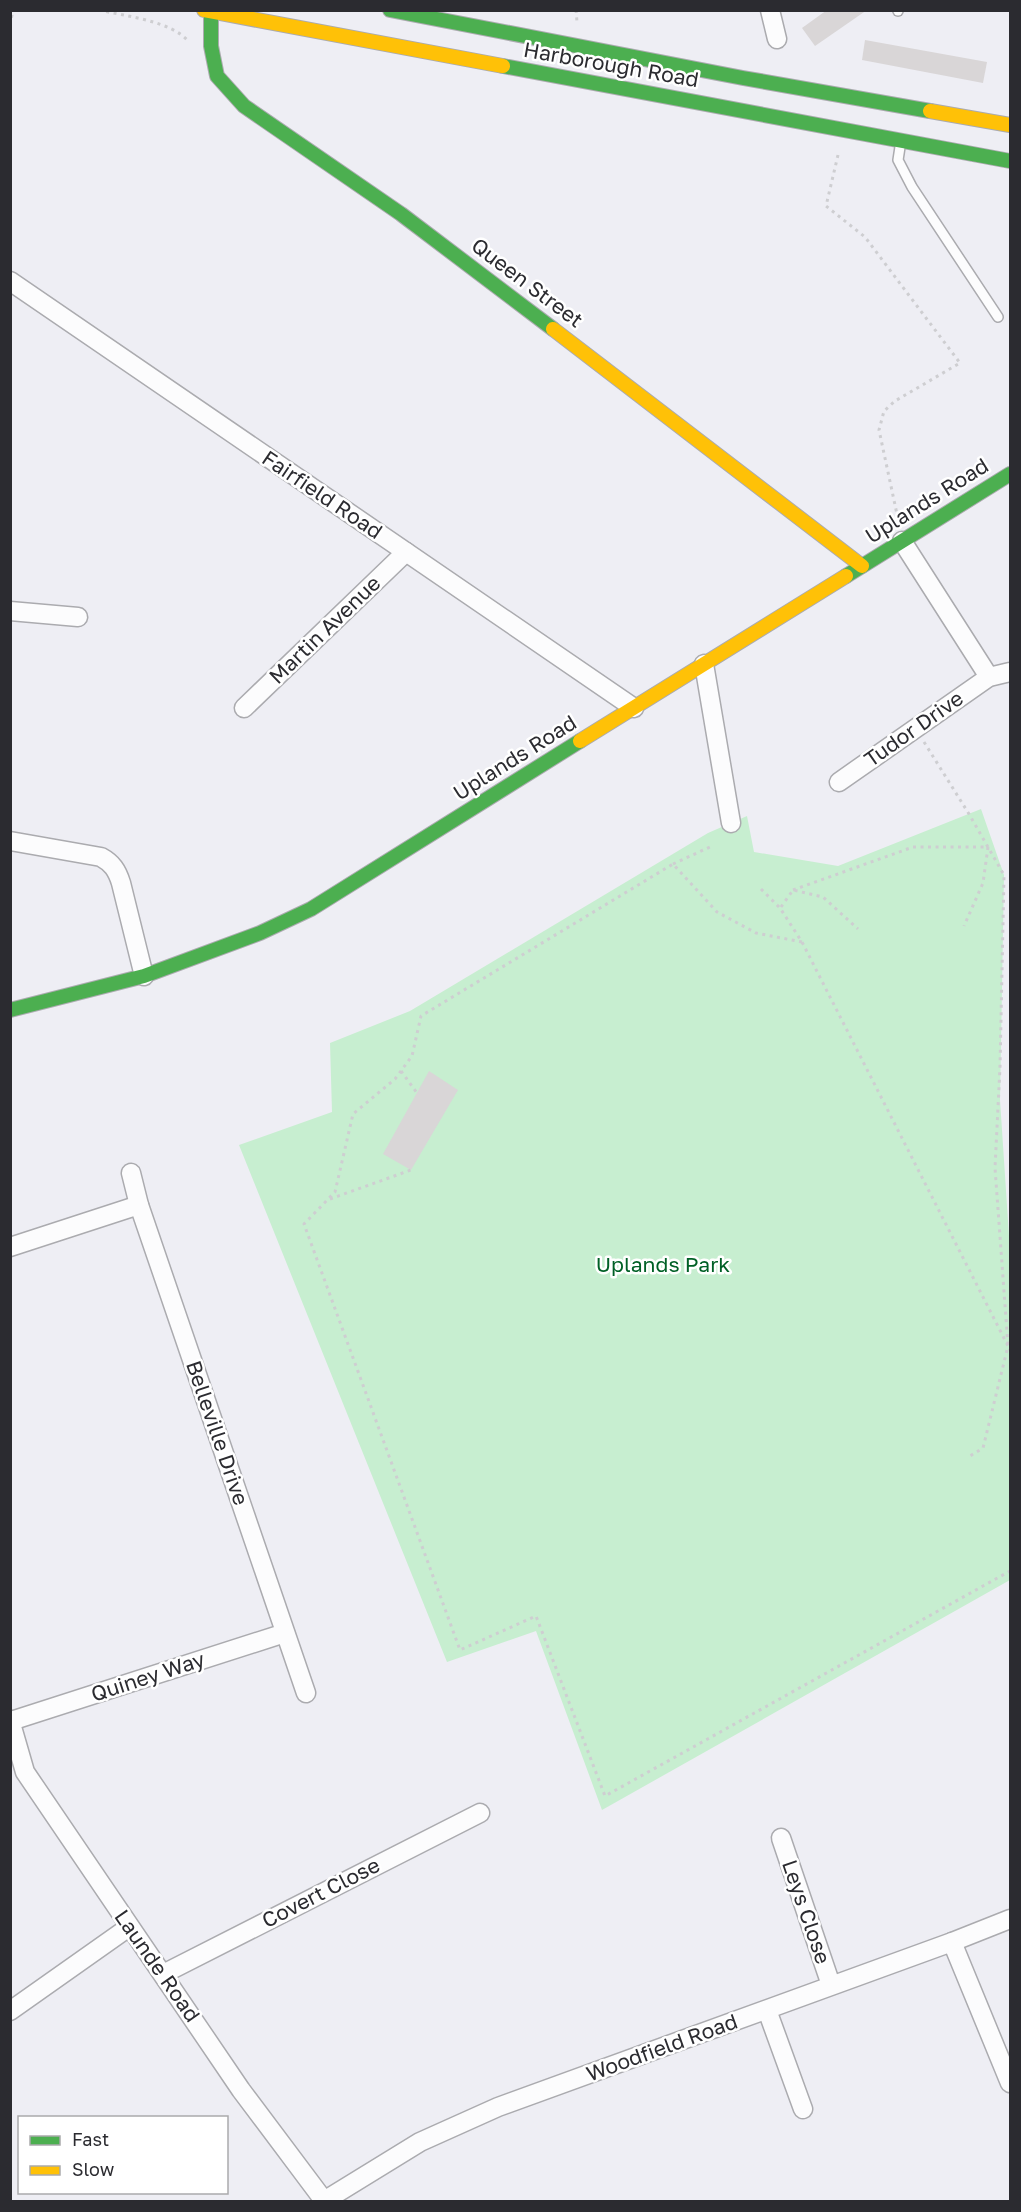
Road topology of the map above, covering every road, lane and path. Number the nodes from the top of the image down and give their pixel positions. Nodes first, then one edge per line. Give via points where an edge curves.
1 (13, 10) edge
2 (390, 10) edge
3 (770, 10) edge
4 (208, 11) edge
5 (10, 25) edge
6 (777, 39) dead end
7 (1011, 125) edge
8 (901, 141) junction
9 (838, 152) dead end
10 (1011, 161) edge
11 (10, 281) edge
12 (998, 317) dead end
13 (1011, 474) edge
14 (902, 541) junction
15 (406, 552) junction
16 (861, 566) junction
17 (10, 611) edge
18 (78, 617) dead end
19 (704, 664) junction
20 (1011, 672) edge
21 (988, 677) junction
22 (244, 708) dead end
23 (634, 708) junction
24 (915, 728) junction
25 (839, 782) dead end
26 (731, 823) dead end
27 (10, 841) edge
28 (710, 847) dead end
29 (988, 847) junction
30 (674, 864) junction
31 (761, 889) dead end
32 (793, 890) junction
33 (780, 908) junction
34 (964, 926) dead end
35 (858, 929) dead end
36 (802, 942) junction
37 (144, 976) junction
38 (10, 1010) edge
39 (401, 1071) junction
40 (417, 1093) dead end
41 (411, 1170) dead end
42 (131, 1173) dead end
43 (328, 1200) junction
44 (139, 1205) junction
45 (10, 1246) edge
46 (1008, 1346) junction
47 (1011, 1350) edge
48 (970, 1456) dead end
49 (1011, 1571) edge
50 (285, 1634) junction
51 (306, 1693) dead end
52 (11, 1720) edge
53 (480, 1813) dead end
54 (781, 1838) dead end
55 (1011, 1919) edge
56 (129, 1927) junction
57 (952, 1942) junction
58 (163, 1974) junction
59 (831, 1985) junction
60 (766, 2010) junction
61 (10, 2011) edge
62 (1011, 2083) edge
63 (803, 2109) dead end
64 (324, 2201) edge

1 - 5 path
2 - 7 main road, Harborough Road
3 - 6 street
4 - 8 main road, Harborough Road
4 - 16 main road, Queen Street via 217,76 244,106 400,214
8 - 10 main road, Harborough Road
8 - 12 lane via 898,160 912,187
9 - 14 path via 826,206 865,237 960,363 884,411 879,430
11 - 15 street, Fairfield Road
13 - 14 main road, Uplands Road
14 - 16 main road, Uplands Road
14 - 21 street
15 - 22 street, Martin Avenue
15 - 23 street, Fairfield Road
16 - 19 main road, Uplands Road
17 - 18 street
19 - 23 main road, Uplands Road
19 - 26 street
20 - 21 street, Tudor Drive
21 - 24 street, Tudor Drive
23 - 37 main road, Uplands Road via 311,909 260,933
24 - 25 street, Tudor Drive
24 - 29 path
27 - 37 street via 111,862 121,883
28 - 30 path
29 - 32 path via 913,847
29 - 34 path via 983,883
29 - 46 path via 1004,875 995,1168
30 - 36 path via 717,912 756,933
30 - 39 path via 422,1016 412,1056
31 - 33 path
32 - 33 path
32 - 35 path via 823,897
33 - 36 path
36 - 46 path
37 - 38 main road, Uplands Road
39 - 40 path
39 - 43 path via 352,1114 335,1192
41 - 43 path
42 - 44 street, Belleville Drive
43 - 49 path via 304,1224 460,1650 536,1616 605,1796
44 - 45 street
44 - 50 street, Belleville Drive
46 - 47 path
46 - 48 path via 983,1448
50 - 51 street, Belleville Drive
50 - 52 street, Quiney Way
52 - 56 street, Launde Road via 26,1772
53 - 58 street, Covert Close
54 - 59 street, Leys Close
55 - 57 street, Woodfield Road
56 - 58 street, Launde Road
56 - 61 street
57 - 59 street, Woodfield Road
57 - 62 street
58 - 64 street, Launde Road
59 - 60 street, Woodfield Road
60 - 63 street
60 - 64 street, Woodfield Road via 498,2107 420,2142

